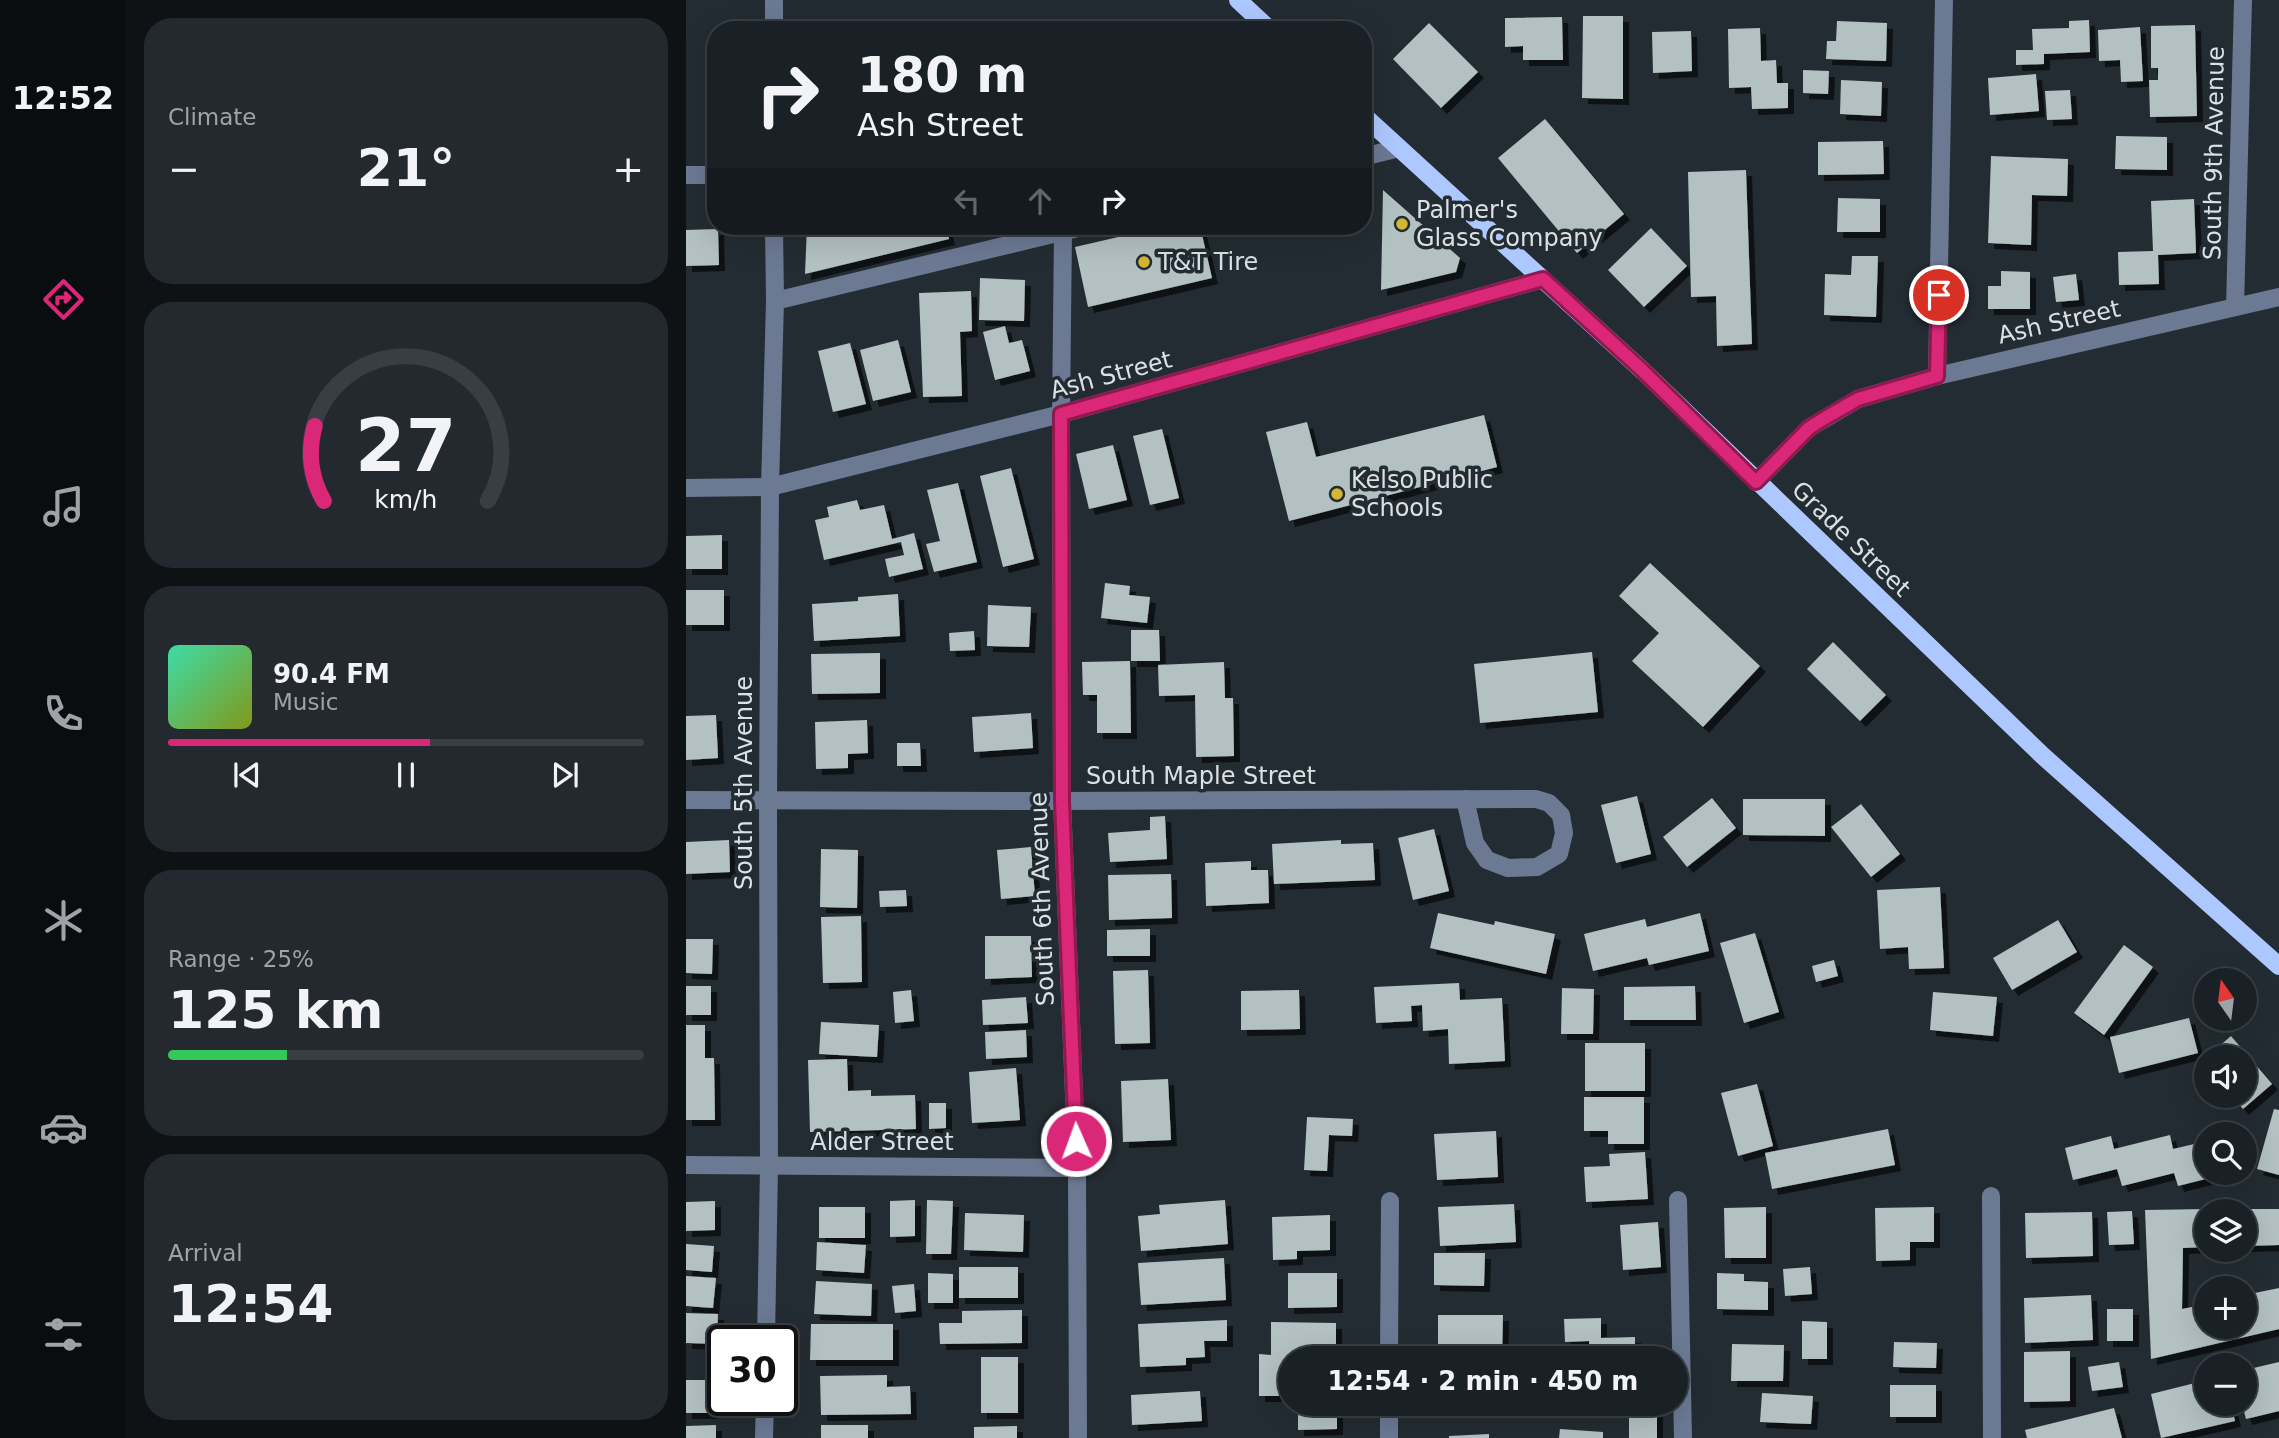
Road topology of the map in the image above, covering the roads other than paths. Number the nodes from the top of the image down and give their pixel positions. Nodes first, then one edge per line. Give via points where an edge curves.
1 (774, 0) edge
2 (1238, 0) edge
3 (1944, 0) edge
4 (2243, 0) edge
5 (774, 21) edge
6 (1260, 21) edge
7 (1372, 123) edge
8 (1399, 148) junction
9 (1372, 155) edge
10 (686, 175) edge
11 (707, 176) edge
12 (774, 235) edge
13 (1047, 235) edge
14 (1063, 235) edge
15 (1543, 279) junction
16 (2279, 297) edge
17 (775, 301) junction
18 (2235, 307) junction
19 (1937, 376) junction
20 (1061, 414) junction
21 (1756, 482) junction
22 (770, 487) junction
23 (686, 488) edge
24 (1465, 799) junction
25 (686, 800) edge
26 (768, 800) junction
27 (1062, 802) junction
28 (2279, 966) edge
29 (686, 1165) edge
30 (769, 1166) junction
31 (1077, 1168) junction
32 (1991, 1196) dead end
33 (1678, 1200) dead end
34 (1390, 1201) dead end
35 (766, 1325) edge
36 (1389, 1346) edge
37 (765, 1416) edge
38 (1389, 1416) edge
39 (764, 1438) edge
40 (1079, 1438) edge
41 (1389, 1438) edge
42 (1684, 1438) edge
43 (1992, 1438) edge

1 - 5 street
2 - 6 main road
3 - 19 street
4 - 18 street, South 9th Avenue
7 - 8 main road, Grade Street
8 - 9 street
8 - 15 main road, Grade Street
10 - 11 street
12 - 17 street, South 5th Avenue
13 - 17 street
14 - 20 street, South 6th Avenue
15 - 20 street, Ash Street
15 - 21 main road, Grade Street
16 - 18 street, Ash Street
17 - 22 street, South 5th Avenue
18 - 19 street, Ash Street
19 - 21 street, Ash Street via 1858,399 1828,416 1809,428
20 - 22 street, Ash Street
20 - 27 street, South 6th Avenue
21 - 28 main road, Grade Street via 2043,756
22 - 23 street, Ash Street
22 - 26 street, South 5th Avenue
24 - 24 street, South Maple Street via 1549,803 1561,814 1564,833 1559,854 1537,867 1508,868 1487,860 1475,843
24 - 27 street, South Maple Street
25 - 26 street, South Maple Street
26 - 27 street, South Maple Street
26 - 30 street, South 5th Avenue
27 - 31 street, South 6th Avenue
29 - 30 street, Alder Street
30 - 31 street, Alder Street
30 - 35 street, South 5th Avenue
31 - 40 street, South 6th Avenue
32 - 43 street
33 - 42 street
34 - 36 street
37 - 39 street
38 - 41 street

